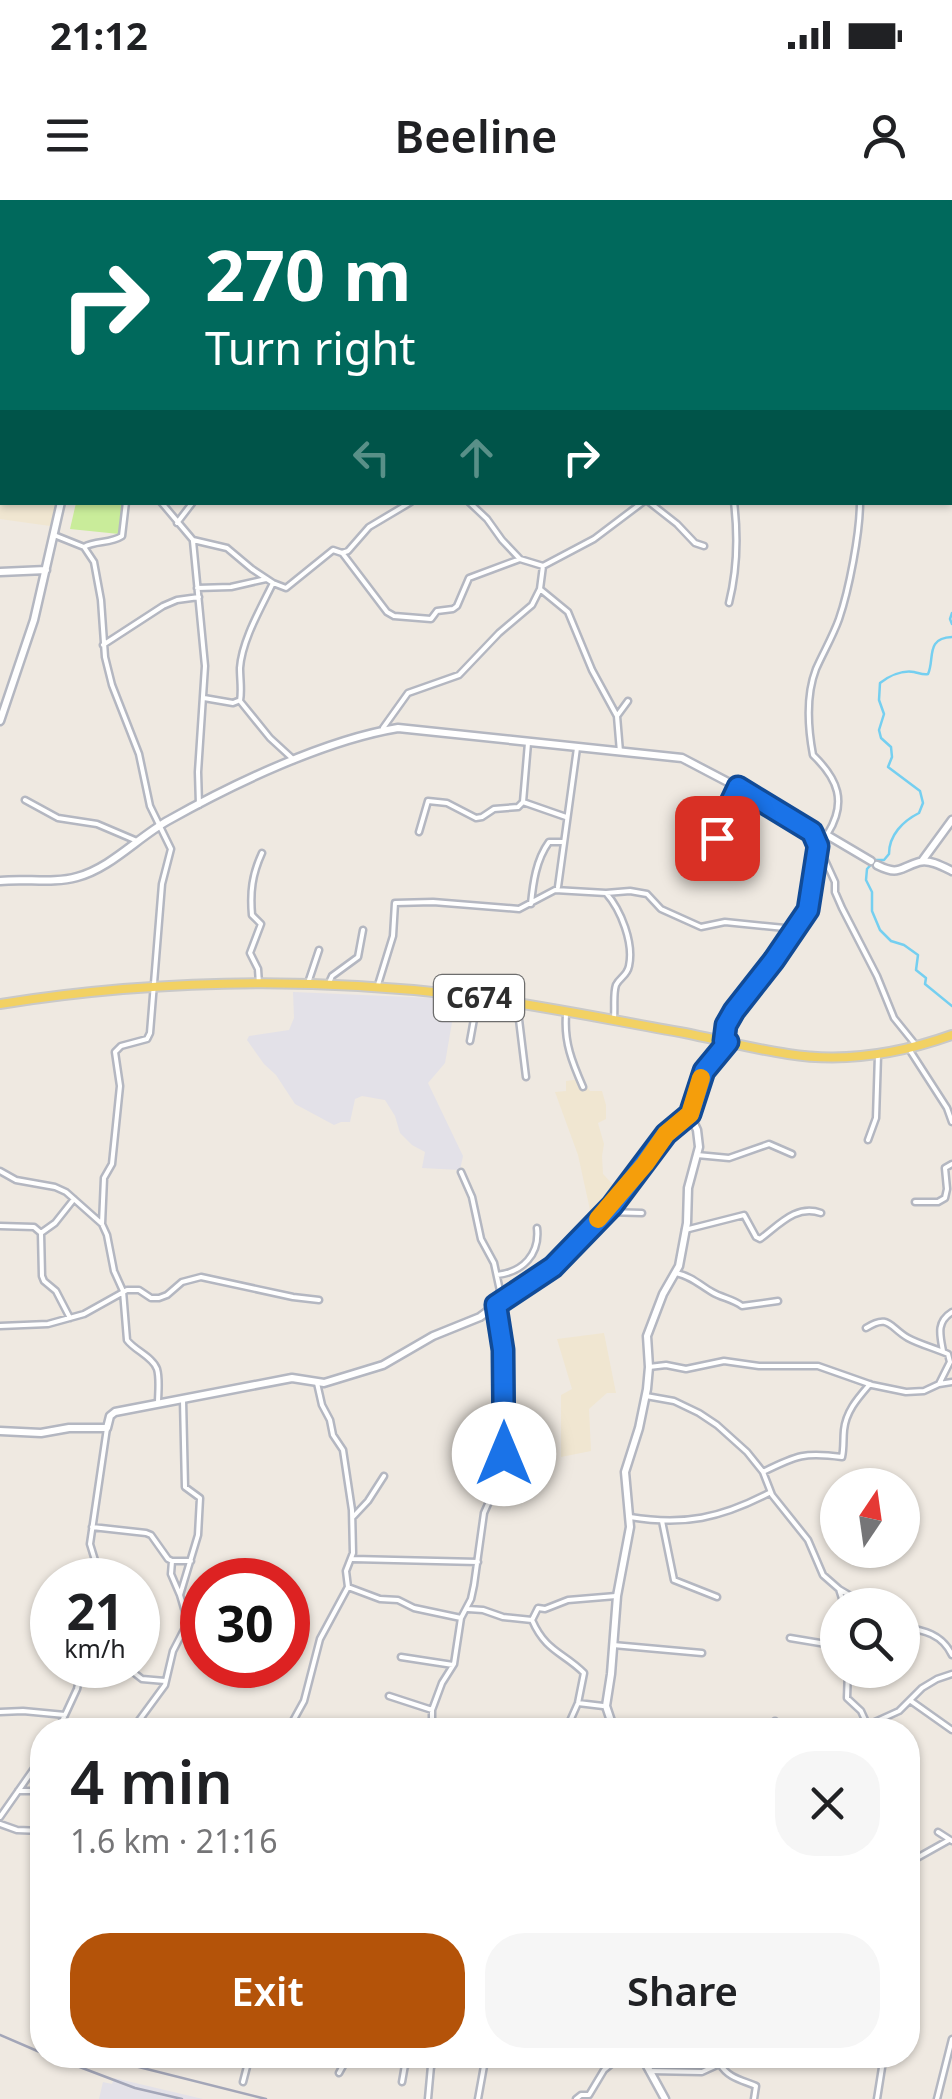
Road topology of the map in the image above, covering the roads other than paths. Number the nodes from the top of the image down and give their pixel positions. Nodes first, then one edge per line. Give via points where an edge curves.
1 (61, 505) edge
2 (126, 505) edge
3 (164, 505) edge
4 (190, 505) edge
5 (406, 505) edge
6 (472, 505) edge
7 (642, 505) edge
8 (650, 505) edge
9 (734, 505) edge
10 (860, 505) edge
11 (177, 523) junction
12 (54, 535) junction
13 (192, 540) junction
14 (704, 546) dead end
15 (84, 548) junction
16 (342, 553) junction
17 (520, 558) junction
18 (543, 566) junction
19 (46, 570) junction
20 (0, 572) edge
21 (266, 578) junction
22 (273, 583) junction
23 (197, 588) junction
24 (540, 589) junction
25 (198, 597) junction
26 (729, 602) dead end
27 (103, 645) junction
28 (204, 698) junction
29 (240, 701) junction
30 (628, 701) dead end
31 (618, 716) junction
32 (0, 721) edge
33 (381, 730) junction
34 (528, 743) junction
35 (576, 748) junction
36 (620, 752) junction
37 (294, 760) junction
38 (738, 787) junction
39 (25, 800) dead end
40 (523, 802) junction
41 (199, 805) junction
42 (566, 817) junction
43 (952, 820) edge
44 (158, 826) junction
45 (420, 832) dead end
46 (812, 832) junction
47 (827, 835) junction
48 (137, 841) junction
49 (564, 842) junction
50 (709, 846) dead end
51 (818, 846) junction
52 (262, 854) dead end
53 (922, 861) junction
54 (952, 871) edge
55 (0, 881) edge
56 (558, 889) junction
57 (606, 893) junction
58 (531, 904) junction
59 (794, 929) junction
60 (362, 930) dead end
61 (318, 950) dead end
62 (258, 984) junction
63 (308, 984) junction
64 (328, 985) junction
65 (153, 987) junction
66 (377, 988) junction
67 (481, 998) junction
68 (517, 1003) junction
69 (0, 1004) edge
70 (566, 1012) junction
71 (614, 1021) junction
72 (952, 1035) edge
73 (470, 1041) dead end
74 (726, 1041) junction
75 (914, 1047) junction
76 (878, 1054) junction
77 (526, 1077) dead end
78 (583, 1087) dead end
79 (690, 1114) junction
80 (952, 1122) edge
81 (868, 1140) dead end
82 (792, 1154) dead end
83 (698, 1155) junction
84 (952, 1164) edge
85 (0, 1171) edge
86 (462, 1172) dead end
87 (74, 1199) junction
88 (915, 1202) dead end
89 (606, 1212) junction
90 (642, 1213) dead end
91 (821, 1214) dead end
92 (102, 1224) junction
93 (0, 1226) edge
94 (538, 1228) dead end
95 (686, 1230) junction
96 (40, 1233) junction
97 (676, 1273) junction
98 (497, 1275) junction
99 (124, 1291) junction
100 (319, 1300) dead end
101 (778, 1301) dead end
102 (499, 1303) junction
103 (952, 1312) edge
104 (70, 1318) junction
105 (0, 1326) edge
106 (866, 1328) dead end
107 (943, 1351) junction
108 (649, 1367) junction
109 (317, 1382) junction
110 (952, 1382) edge
111 (870, 1384) junction
112 (939, 1384) junction
113 (646, 1396) junction
114 (183, 1400) junction
115 (158, 1404) junction
116 (107, 1428) junction
117 (0, 1431) edge
118 (764, 1472) junction
119 (384, 1476) dead end
120 (771, 1492) junction
121 (353, 1517) junction
122 (630, 1517) junction
123 (662, 1521) junction
124 (92, 1526) junction
125 (93, 1558) edge
126 (192, 1558) edge
127 (352, 1558) junction
128 (180, 1561) edge
129 (172, 1562) junction
130 (478, 1562) junction
131 (348, 1587) junction
132 (838, 1588) edge
133 (180, 1595) edge
134 (616, 1596) junction
135 (717, 1596) dead end
136 (467, 1609) junction
137 (461, 1618) junction
138 (532, 1620) junction
139 (920, 1630) edge
140 (180, 1637) edge
141 (790, 1638) dead end
142 (820, 1643) edge
143 (613, 1645) junction
144 (702, 1653) dead end
145 (952, 1655) edge
146 (400, 1657) dead end
147 (453, 1665) junction
148 (952, 1674) edge
149 (160, 1680) edge
150 (167, 1681) junction
151 (77, 1688) edge
152 (847, 1688) edge
153 (389, 1696) dead end
154 (911, 1701) junction
155 (578, 1704) junction
156 (606, 1706) junction
157 (432, 1710) junction
158 (0, 1712) edge
159 (66, 1715) junction
160 (64, 1718) edge
161 (141, 1718) edge
162 (294, 1718) edge
163 (431, 1718) edge
164 (572, 1718) edge
165 (610, 1718) edge
166 (864, 1718) edge
167 (882, 1718) edge
168 (952, 1730) edge
169 (30, 1774) edge
170 (18, 1791) junction
171 (30, 1791) edge
172 (0, 1817) edge
173 (0, 1824) edge
174 (30, 1830) edge
175 (938, 1832) dead end
176 (951, 1841) edge
177 (920, 1857) edge
178 (952, 2039) edge
179 (246, 2068) edge
180 (342, 2068) edge
181 (405, 2068) edge
182 (431, 2068) edge
183 (484, 2068) edge
184 (606, 2068) edge
185 (647, 2068) edge
186 (711, 2068) edge
187 (722, 2068) edge
188 (882, 2068) edge
189 (648, 2071) junction
190 (339, 2073) dead end
191 (242, 2082) dead end
192 (402, 2082) dead end
193 (428, 2099) edge
194 (478, 2099) edge
195 (576, 2099) edge
196 (664, 2099) edge
197 (754, 2099) edge
198 (877, 2099) edge
199 (937, 2099) edge

1 - 12 street
2 - 15 street via 122,536
3 - 11 street
4 - 11 street
5 - 16 street
6 - 17 street
7 - 18 street
8 - 14 street
9 - 26 street
10 - 47 street via 850,578 809,702 813,755 836,789 839,812
11 - 13 street
12 - 15 street
12 - 19 street
13 - 21 street via 227,548
13 - 23 street
15 - 27 street via 100,590
16 - 17 street via 388,612 431,619 457,606 469,578
16 - 22 street via 334,550 290,586
17 - 18 street
18 - 24 street
19 - 20 street
19 - 32 street
21 - 22 street
21 - 23 street
22 - 29 street via 240,666
23 - 25 street
24 - 31 street via 568,612
24 - 33 street via 465,671 412,691
25 - 27 street via 163,606
25 - 28 street
27 - 44 street
28 - 29 street
28 - 41 street
29 - 37 street
30 - 31 street
31 - 36 street
33 - 34 street
33 - 37 street
34 - 35 street
34 - 40 street
35 - 36 street
35 - 42 street
36 - 38 street via 682,758
37 - 41 street
38 - 46 street
38 - 50 street via 717,846
39 - 48 street via 58,818 97,824
40 - 42 street
40 - 45 street via 476,818 428,801
41 - 44 street
42 - 49 street
43 - 53 street
44 - 48 street
44 - 65 street via 171,852
46 - 47 street
46 - 51 street
47 - 53 street via 886,870
48 - 55 street via 78,877
49 - 56 street
49 - 58 street via 545,847
51 - 59 street via 809,906
51 - 75 street via 894,1018
52 - 62 street via 250,892 252,915 261,924 250,953
53 - 54 street
56 - 57 street
56 - 58 street
57 - 59 street via 647,894 701,927 726,922
57 - 71 street via 630,943 628,972 616,986
58 - 66 street via 519,909 395,903
59 - 74 street via 734,1011
60 - 64 street via 358,957
61 - 63 street
62 - 63 main road, C674
62 - 65 main road, C674
63 - 64 main road, C674
64 - 66 main road, C674
65 - 69 main road, C674
65 - 92 street via 147,1039 115,1052 120,1086
66 - 67 main road, C674
67 - 68 main road, C674
67 - 73 street
68 - 70 main road, C674
68 - 77 street
70 - 71 main road, C674
70 - 78 street via 568,1051
71 - 74 main road, C674
72 - 75 main road, C674
74 - 76 main road, C674 via 804,1056
74 - 79 street via 704,1071
75 - 76 main road, C674
75 - 80 street
76 - 81 street via 876,1118
79 - 83 street
79 - 89 street via 666,1134
82 - 83 street via 769,1144 724,1159
83 - 95 street
84 - 88 street via 945,1168 945,1198
85 - 87 street
86 - 98 street
87 - 92 street
87 - 96 street
89 - 90 street
89 - 102 street via 553,1267
91 - 95 street via 798,1212 760,1239 744,1215
92 - 99 street
93 - 96 street
94 - 98 street via 538,1246 528,1260
95 - 97 street
96 - 104 street via 44,1282
97 - 101 street via 742,1306
97 - 108 street via 646,1336
98 - 102 street
99 - 100 street via 160,1298 202,1277
99 - 104 street
99 - 115 street via 127,1340 156,1368
102 - 109 street via 383,1365
102 - 130 street via 504,1444
103 - 107 street via 940,1325
104 - 105 street
106 - 107 street via 888,1322
107 - 112 street via 950,1362
108 - 111 street via 686,1370 724,1361 818,1366
108 - 113 street
109 - 114 street via 292,1378
109 - 121 street via 343,1450
110 - 112 street
111 - 112 street via 920,1392
111 - 118 street via 852,1404 842,1457 796,1456
113 - 118 street via 709,1419
113 - 122 street via 625,1472
114 - 115 street
114 - 126 street via 185,1488 200,1498
115 - 116 street via 112,1414
116 - 117 street
116 - 124 street
118 - 120 street
119 - 121 street
120 - 123 street via 714,1517
120 - 132 street
121 - 127 street
122 - 123 street
122 - 134 street
123 - 135 street via 674,1580
124 - 125 street
124 - 129 street via 148,1534
127 - 130 street
127 - 131 street
128 - 129 street
129 - 133 street
130 - 136 street
131 - 137 street
131 - 162 street via 320,1639
134 - 138 street via 538,1608
134 - 143 street
136 - 137 street
136 - 138 street
137 - 147 street
138 - 155 street via 550,1648 582,1671
139 - 145 street via 932,1633
140 - 150 street
141 - 142 street
143 - 144 street
143 - 156 street
146 - 147 street
147 - 157 street
148 - 154 street
149 - 150 street
150 - 161 street
151 - 159 street
152 - 166 street via 846,1698
153 - 157 street
154 - 167 street
154 - 168 street
155 - 156 street
155 - 164 street
156 - 165 street
157 - 163 street
158 - 159 street
159 - 160 street
169 - 170 street
170 - 171 street
170 - 172 street
173 - 174 street
175 - 176 street
176 - 177 street
178 - 199 street
179 - 191 street
180 - 190 street
181 - 192 street
182 - 193 street
183 - 194 street
184 - 195 street via 589,2096
185 - 189 street
186 - 189 street
187 - 197 street via 756,2086
188 - 198 street
189 - 196 street

